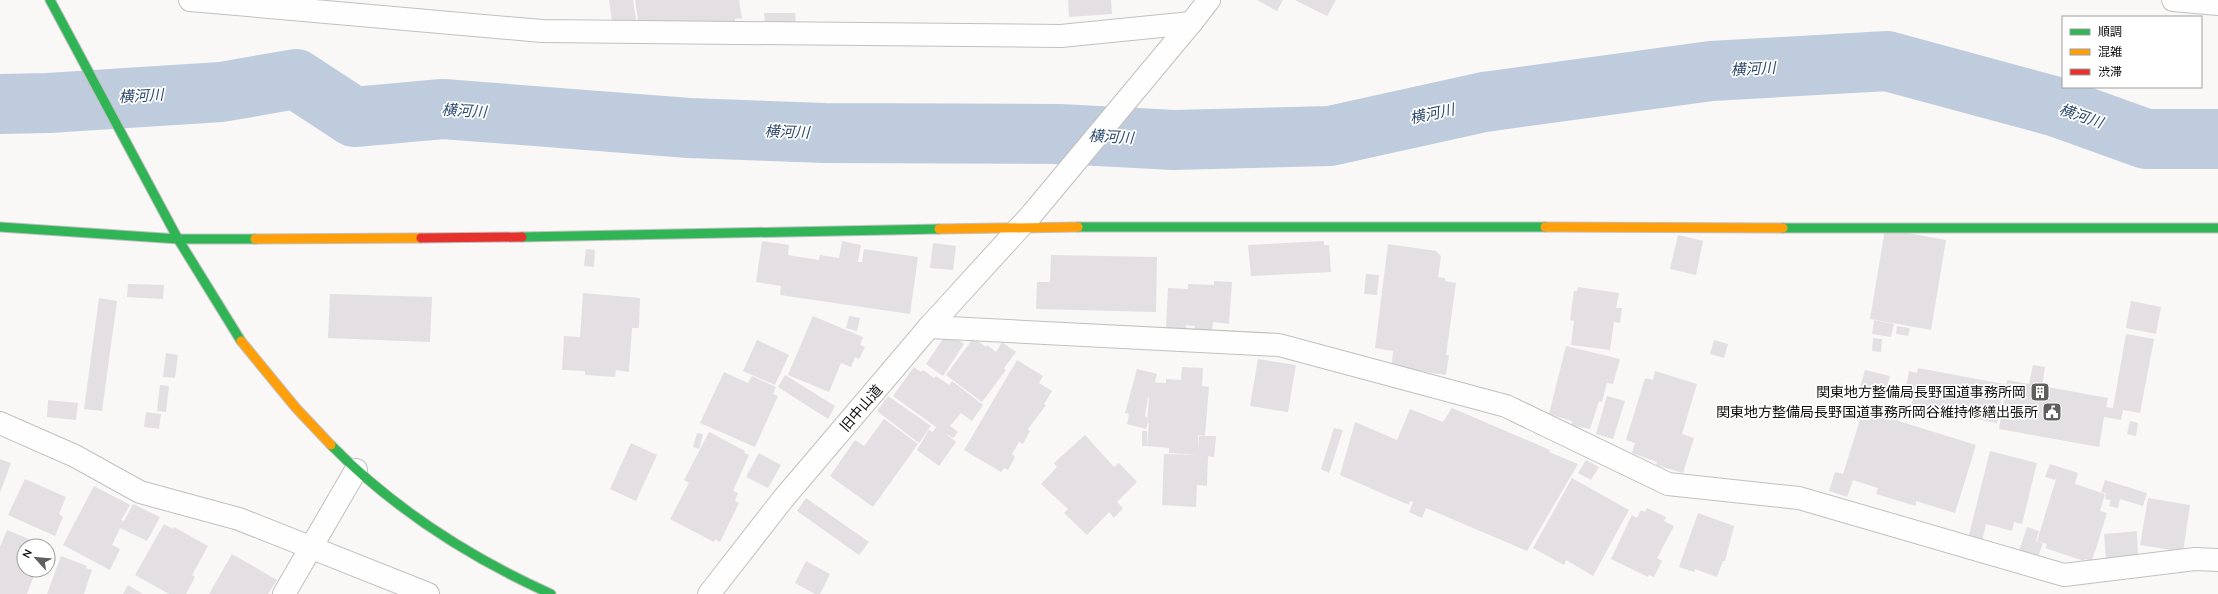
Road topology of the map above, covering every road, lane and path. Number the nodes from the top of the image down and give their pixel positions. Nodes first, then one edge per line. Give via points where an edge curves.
1 (50, 0) edge
2 (190, 0) edge
3 (1209, 0) edge
4 (2173, 0) edge
5 (2218, 4) edge
6 (1185, 30) junction
7 (1026, 220) junction
8 (0, 227) edge
9 (2218, 228) edge
10 (178, 239) junction
11 (929, 328) junction
12 (0, 423) edge
13 (356, 470) junction
14 (311, 547) junction
15 (2218, 560) edge
16 (284, 594) edge
17 (428, 594) edge
18 (551, 594) edge
19 (709, 594) edge

1 - 10 street
2 - 6 street via 542,31 1061,36
3 - 6 street, 旧中山道
4 - 5 street
6 - 7 street, 旧中山道
7 - 9 street
7 - 10 street via 494,238
7 - 11 street, 旧中山道
8 - 10 street
10 - 13 street via 244,345 296,408
11 - 15 street via 1279,345 1506,406 1668,484 1799,498 2064,575 2195,560
11 - 19 street, 旧中山道 via 783,499
12 - 14 street via 75,456 140,492 239,519
13 - 14 street
13 - 18 street via 425,523 506,574
14 - 16 street
14 - 17 street

